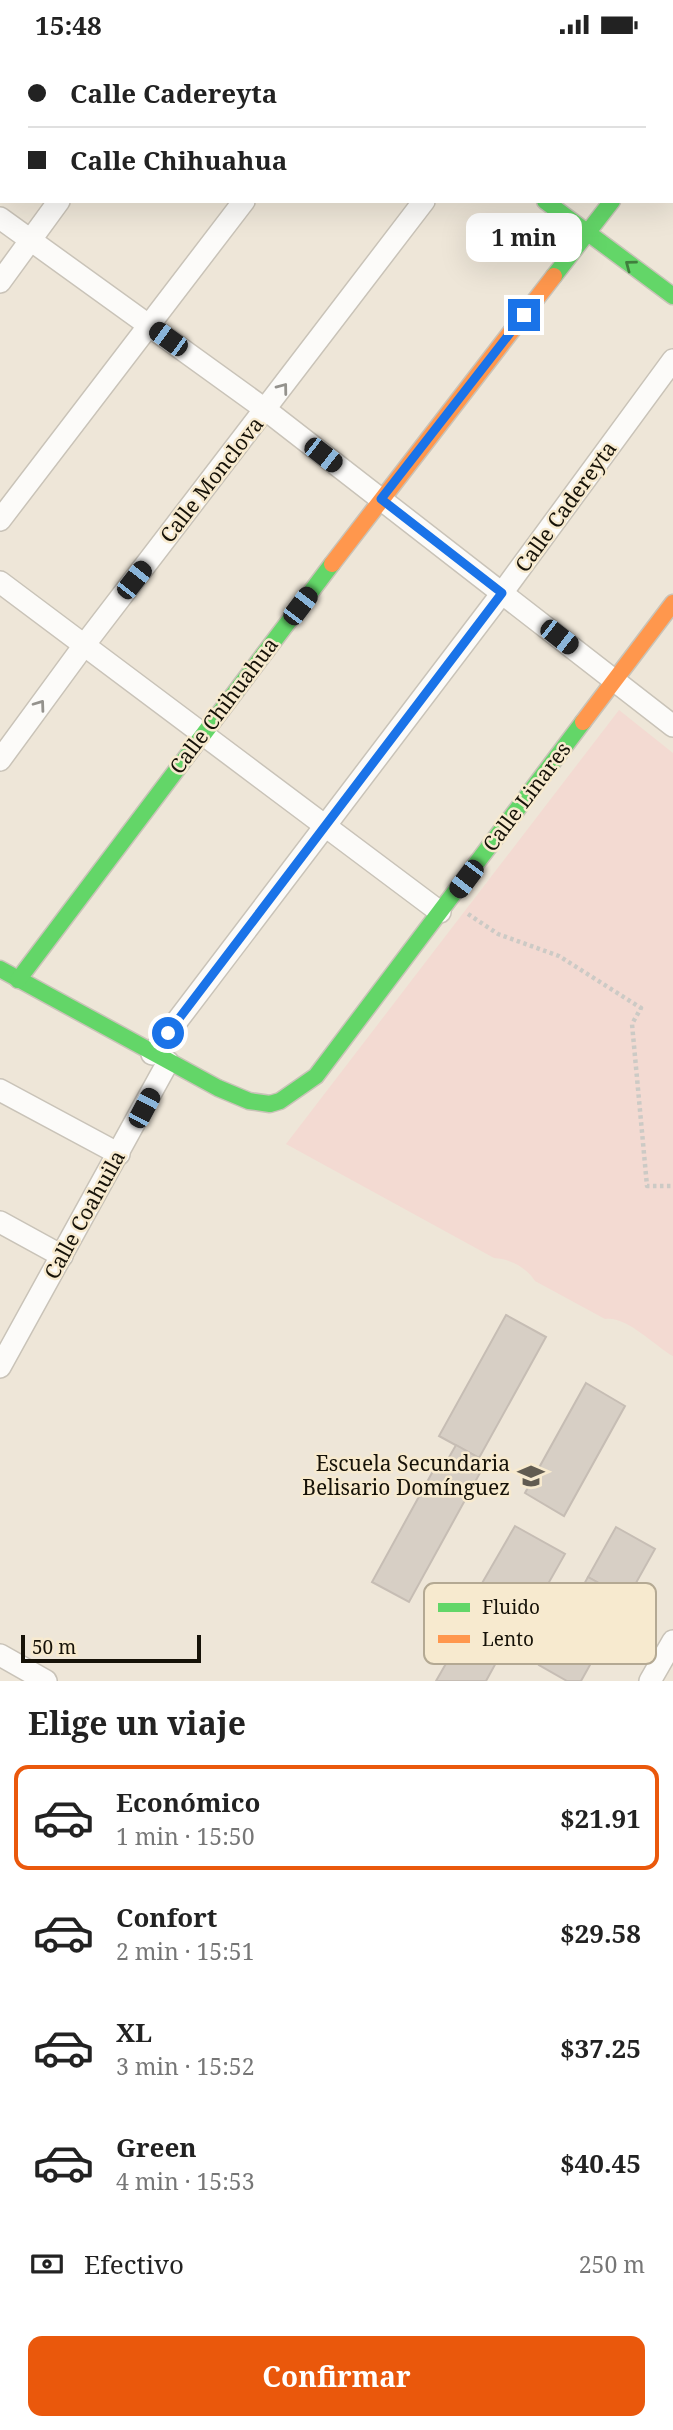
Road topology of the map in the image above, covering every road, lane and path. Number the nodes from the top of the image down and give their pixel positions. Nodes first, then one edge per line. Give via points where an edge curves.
1 (58, 203) edge
2 (242, 203) edge
3 (423, 203) edge
4 (548, 203) edge
5 (610, 203) edge
6 (0, 218) edge
7 (587, 233) junction
8 (30, 240) junction
9 (0, 282) edge
10 (673, 296) edge
11 (148, 325) junction
12 (673, 360) edge
13 (266, 410) junction
14 (381, 499) junction
15 (0, 520) edge
16 (0, 582) edge
17 (502, 593) junction
18 (673, 603) edge
19 (85, 644) junction
20 (616, 681) junction
21 (673, 726) edge
22 (204, 734) junction
23 (0, 760) edge
24 (327, 826) junction
25 (445, 906) junction
26 (0, 969) edge
27 (18, 980) junction
28 (160, 1058) junction
29 (0, 1090) edge
30 (119, 1154) junction
31 (673, 1186) edge
32 (0, 1222) edge
33 (62, 1256) junction
34 (0, 1367) edge
35 (673, 1641) edge
36 (0, 1655) edge
37 (46, 1681) edge
38 (650, 1681) edge

1 - 8 street
2 - 11 street
13 -> 3 street, Calle Monclova
4 - 7 street
5 - 7 street, Calle Chihuahua
6 - 8 street
10 -> 7 street
7 - 14 street, Calle Chihuahua
8 - 9 street
8 - 11 street
11 - 13 street
11 - 15 street
12 - 17 street, Calle Cadereyta
13 - 14 street
13 - 19 street, Calle Monclova
14 - 17 street
14 - 22 street, Calle Chihuahua
16 - 19 street
17 - 20 street
17 - 24 street, Calle Cadereyta
18 - 20 street, Calle Linares
19 - 22 street
23 -> 19 street, Calle Monclova
20 - 21 street
20 - 25 street, Calle Linares
22 - 24 street
22 - 27 street, Calle Chihuahua
24 - 25 street
24 - 28 street, Calle Cadereyta
25 - 28 street, Calle Linares via 316,1076 280,1103 245,1100
25 - 31 path via 498,934 559,956 641,1008 632,1024 647,1186
26 - 27 street
27 - 28 street
28 - 30 street, Calle Coahuila
29 - 30 street
30 - 33 street, Calle Coahuila
32 - 33 street
33 - 34 street, Calle Coahuila
35 - 38 street
36 - 37 street

